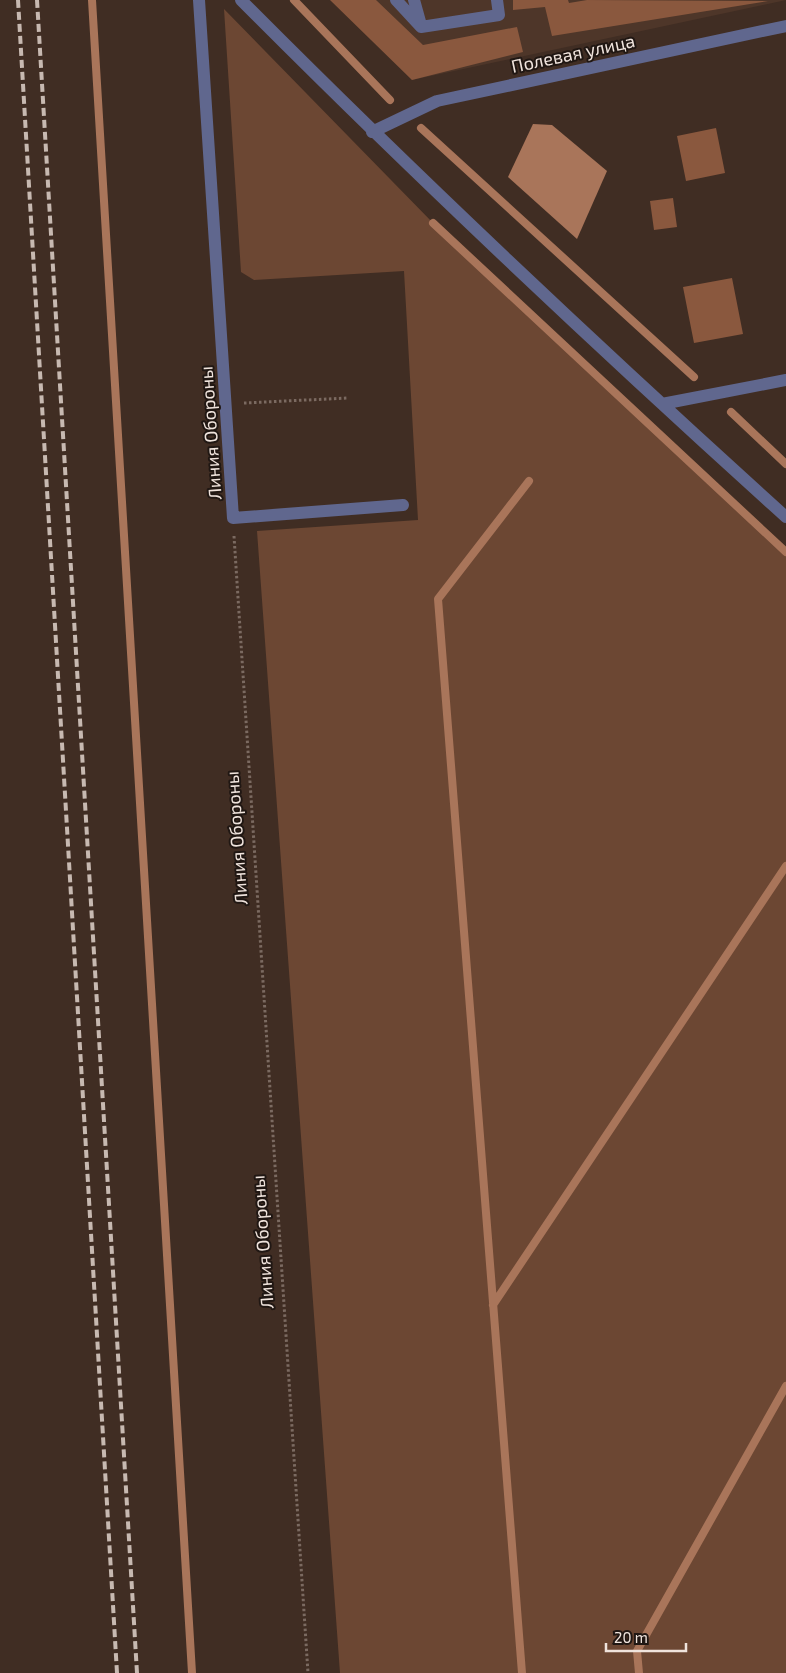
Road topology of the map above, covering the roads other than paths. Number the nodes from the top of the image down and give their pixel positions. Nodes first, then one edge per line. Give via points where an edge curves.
1 (199, 0) edge
2 (242, 0) edge
3 (396, 0) edge
4 (414, 0) edge
5 (497, 0) edge
6 (786, 26) edge
7 (421, 27) junction
8 (372, 132) junction
9 (786, 380) edge
10 (662, 404) junction
11 (403, 505) dead end
12 (786, 517) edge

1 - 11 street, Линия Обороны via 233,518
2 - 8 street
3 - 7 street
4 - 7 street
5 - 7 street via 499,15
6 - 8 street, Полевая улица via 438,101
8 - 10 street
9 - 10 street
10 - 12 street

